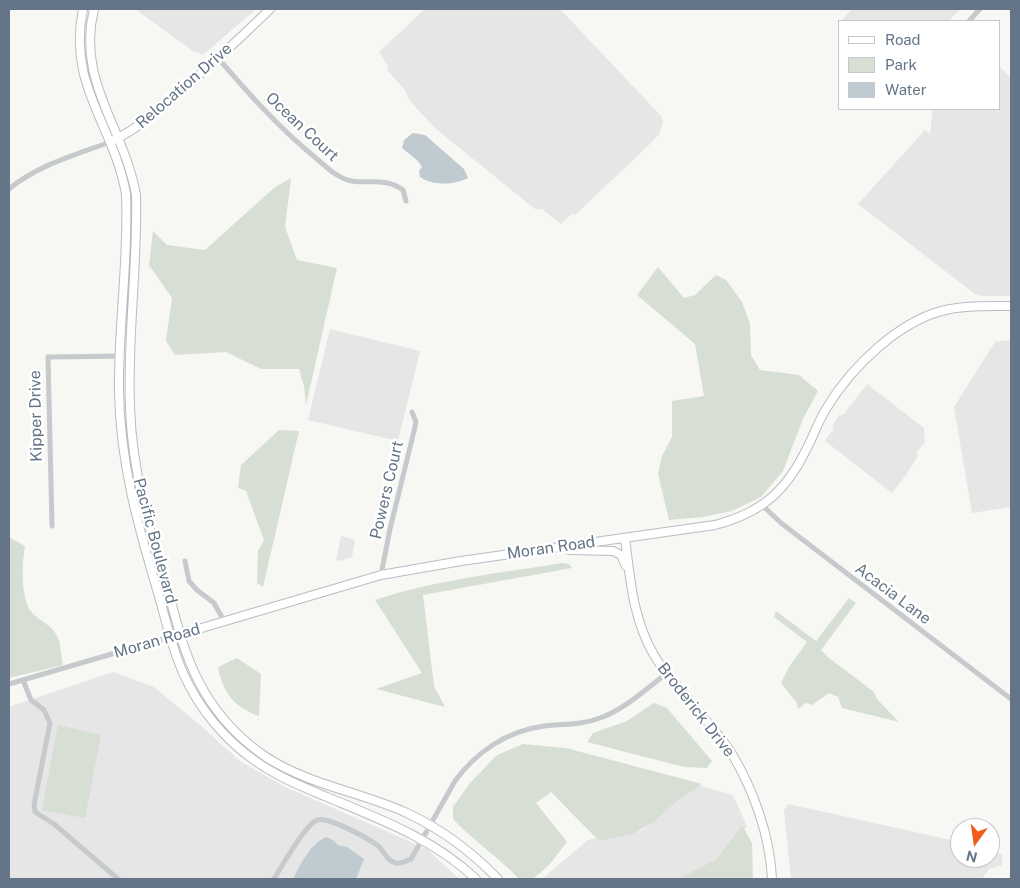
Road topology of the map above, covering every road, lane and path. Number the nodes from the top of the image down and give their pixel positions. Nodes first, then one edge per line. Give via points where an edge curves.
1 (84, 9) edge
2 (94, 9) edge
3 (270, 9) edge
4 (980, 9) edge
5 (970, 20) edge
6 (218, 58) junction
7 (119, 138) junction
8 (110, 142) junction
9 (9, 189) edge
10 (406, 201) dead end
11 (1011, 306) edge
12 (120, 356) junction
13 (130, 356) junction
14 (412, 412) dead end
15 (762, 506) junction
16 (52, 526) dead end
17 (625, 538) junction
18 (538, 550) junction
19 (185, 561) dead end
20 (629, 572) junction
21 (382, 575) junction
22 (224, 621) junction
23 (180, 634) junction
24 (170, 637) junction
25 (667, 673) junction
26 (23, 680) junction
27 (9, 684) edge
28 (1011, 699) edge
29 (430, 825) junction
30 (423, 839) junction
31 (118, 879) edge
32 (274, 879) edge
33 (476, 879) edge
34 (498, 879) edge
35 (772, 879) edge

1 - 8 main road, Pacific Boulevard via 80,37 82,68 90,98
2 - 7 main road, Pacific Boulevard via 90,33 92,69
3 - 6 main road, Relocation Drive
4 - 5 street
6 - 7 main road, Relocation Drive via 140,126
6 - 10 street, Ocean Court via 294,141 338,176 350,181 387,181 402,190
7 - 8 main road, Relocation Drive
7 - 13 main road, Pacific Boulevard via 136,195
8 - 9 street, Relocation Drive via 45,166
8 - 12 main road, Pacific Boulevard via 126,200
11 - 15 main road, Moran Road via 963,307 936,313 907,325 881,345 837,392 793,473
12 - 13 street, Kipper Drive
12 - 16 street, Kipper Drive via 48,357
12 - 24 main road, Pacific Boulevard via 120,418 127,477
13 - 23 main road, Pacific Boulevard via 130,423 136,470
14 - 21 street, Powers Court via 416,422
15 - 17 main road, Moran Road via 715,525
15 - 28 street, Acacia Lane
17 - 18 main road, Moran Road
17 - 20 main road, Broderick Drive
18 - 20 main road via 611,550 621,555
18 - 21 main road, Moran Road
19 - 22 street via 189,581 214,603
20 - 25 main road, Broderick Drive via 641,628 654,657
21 - 22 main road, Moran Road
22 - 23 main road, Moran Road
23 - 24 main road, Moran Road
23 - 29 main road, Pacific Boulevard via 194,672 213,706 256,749 306,777 406,813
24 - 26 street, Moran Road
24 - 30 main road, Pacific Boulevard via 184,675 202,706 244,752 282,777
25 - 29 street via 627,704 600,718 542,726 502,739 463,771
25 - 35 main road, Broderick Drive via 720,737 741,771 762,823
26 - 27 street, Moran Road
26 - 31 street via 31,700 44,710 50,723 35,812 54,824
29 - 30 street
29 - 34 main road, Pacific Boulevard
30 - 32 street via 411,859 395,863 378,846 334,822 317,820 307,828
30 - 33 main road, Pacific Boulevard

